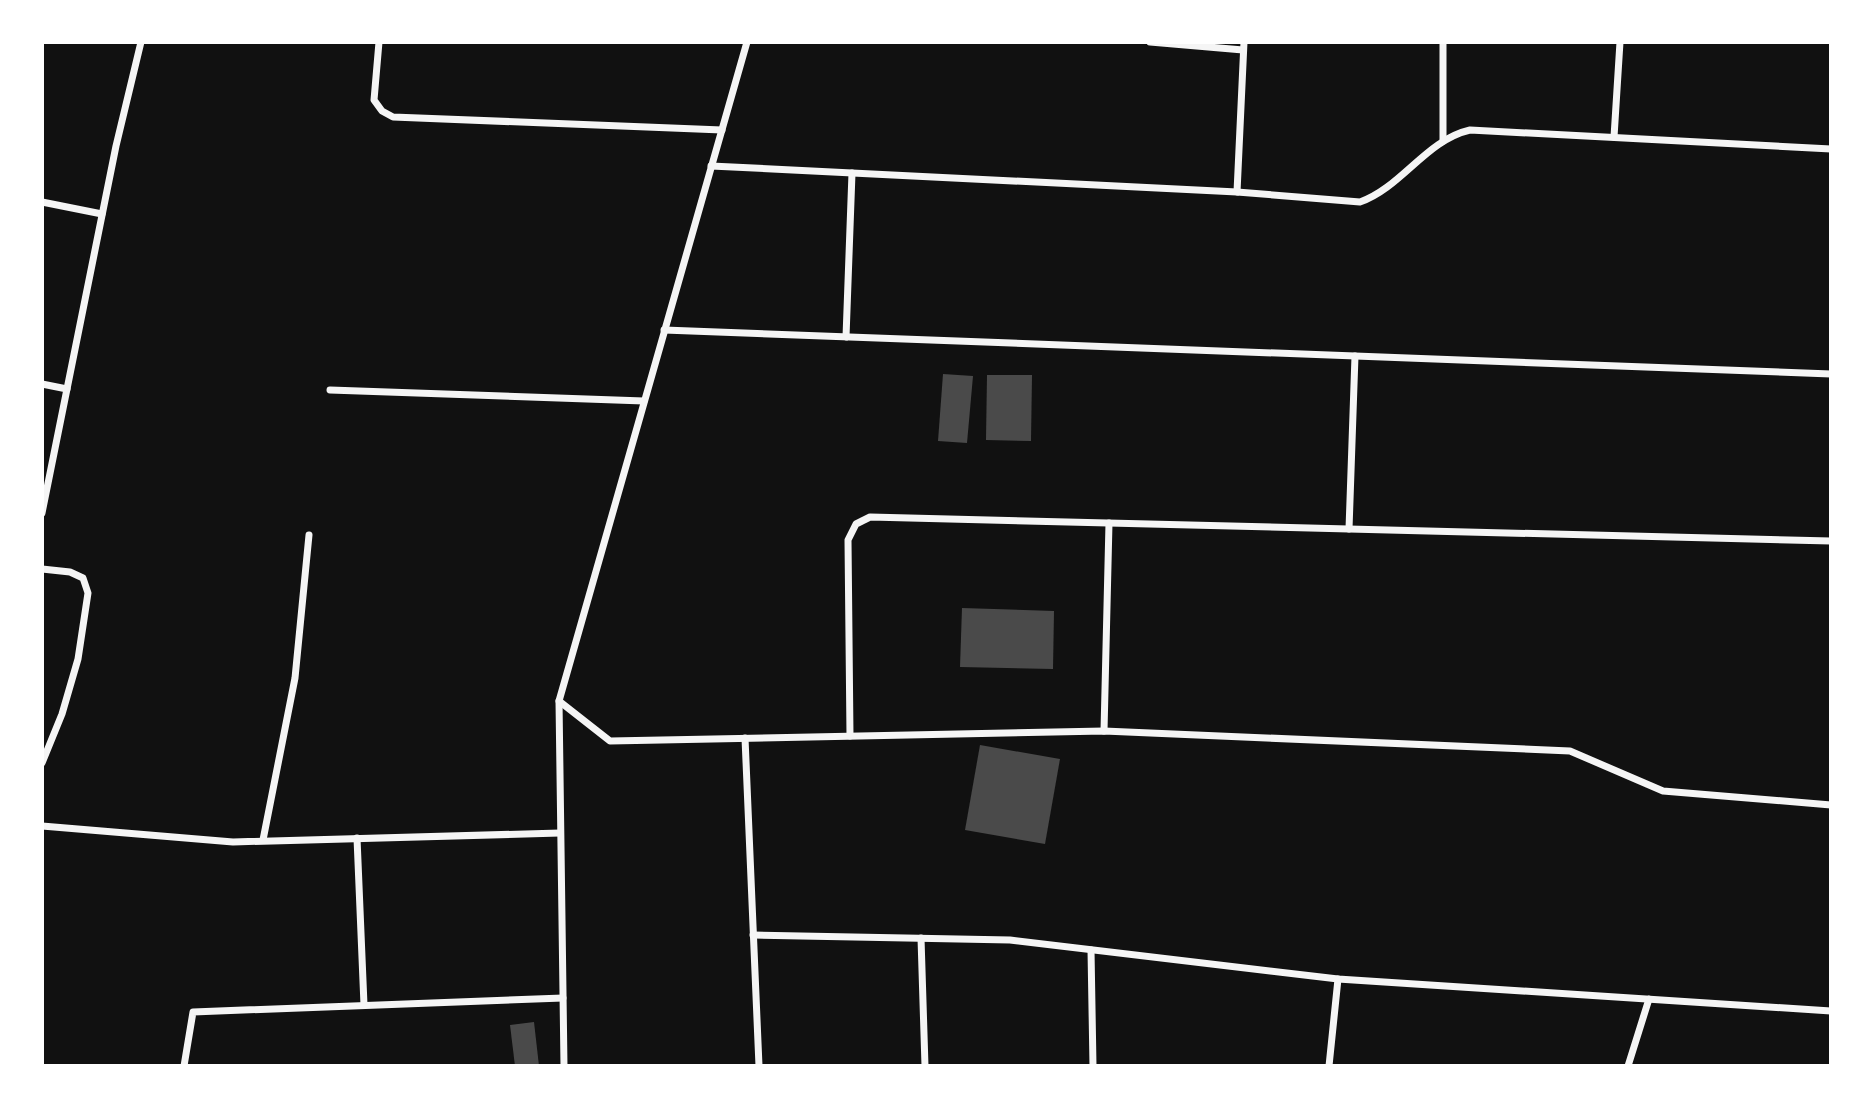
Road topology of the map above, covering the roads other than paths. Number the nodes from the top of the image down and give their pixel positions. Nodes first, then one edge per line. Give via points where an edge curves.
1 (141, 42) edge
2 (379, 42) edge
3 (747, 42) edge
4 (1150, 42) edge
5 (1443, 42) edge
6 (1620, 42) edge
7 (1244, 46) edge
8 (722, 130) junction
9 (1614, 137) junction
10 (1443, 141) junction
11 (1831, 149) edge
12 (711, 166) junction
13 (852, 173) junction
14 (1237, 192) junction
15 (42, 202) edge
16 (102, 214) junction
17 (664, 330) junction
18 (846, 337) junction
19 (1354, 356) junction
20 (1831, 374) edge
21 (42, 384) edge
22 (67, 389) junction
23 (330, 390) dead end
24 (644, 401) junction
25 (42, 513) edge
26 (1110, 523) junction
27 (1349, 529) junction
28 (309, 535) dead end
29 (1831, 541) edge
30 (42, 569) edge
31 (559, 701) junction
32 (1104, 732) junction
33 (850, 736) junction
34 (746, 738) junction
35 (42, 763) edge
36 (1831, 805) edge
37 (42, 826) edge
38 (560, 833) junction
39 (357, 838) junction
40 (263, 841) junction
41 (753, 934) junction
42 (921, 938) junction
43 (1091, 950) junction
44 (1338, 979) junction
45 (563, 998) junction
46 (1650, 999) junction
47 (365, 1005) junction
48 (1831, 1011) edge
49 (184, 1066) edge
50 (564, 1066) edge
51 (759, 1066) edge
52 (926, 1066) edge
53 (1093, 1066) edge
54 (1328, 1066) edge
55 (1628, 1066) edge

1 - 16 street
2 - 8 street via 374,100 393,117
3 - 8 street
4 - 7 street
5 - 10 street
6 - 9 street
7 - 14 street
8 - 12 street
9 - 10 street via 1470,130
9 - 11 street
10 - 14 street via 1374,197 1360,202
12 - 13 street
12 - 17 street
13 - 14 street
13 - 18 street
15 - 16 street
16 - 22 street
17 - 18 street
17 - 24 street
18 - 19 street
19 - 20 street
19 - 27 street
21 - 22 street
22 - 25 street
23 - 24 street
24 - 31 street
26 - 27 street
26 - 32 street
26 - 33 street via 870,517 856,524 848,540
27 - 29 street
28 - 40 street via 295,678
30 - 35 street via 83,578 88,593 78,659
31 - 34 street via 610,741
31 - 38 street
32 - 33 street
32 - 36 street via 1570,751 1663,791
33 - 34 street
34 - 41 street
37 - 40 street
38 - 39 street
38 - 45 street
39 - 40 street
39 - 47 street
41 - 42 street
41 - 51 street
42 - 43 street via 1010,940
42 - 52 street
43 - 44 street
43 - 53 street
44 - 46 street
44 - 54 street
45 - 47 street
45 - 50 street
46 - 48 street
46 - 55 street
47 - 49 street via 193,1012

